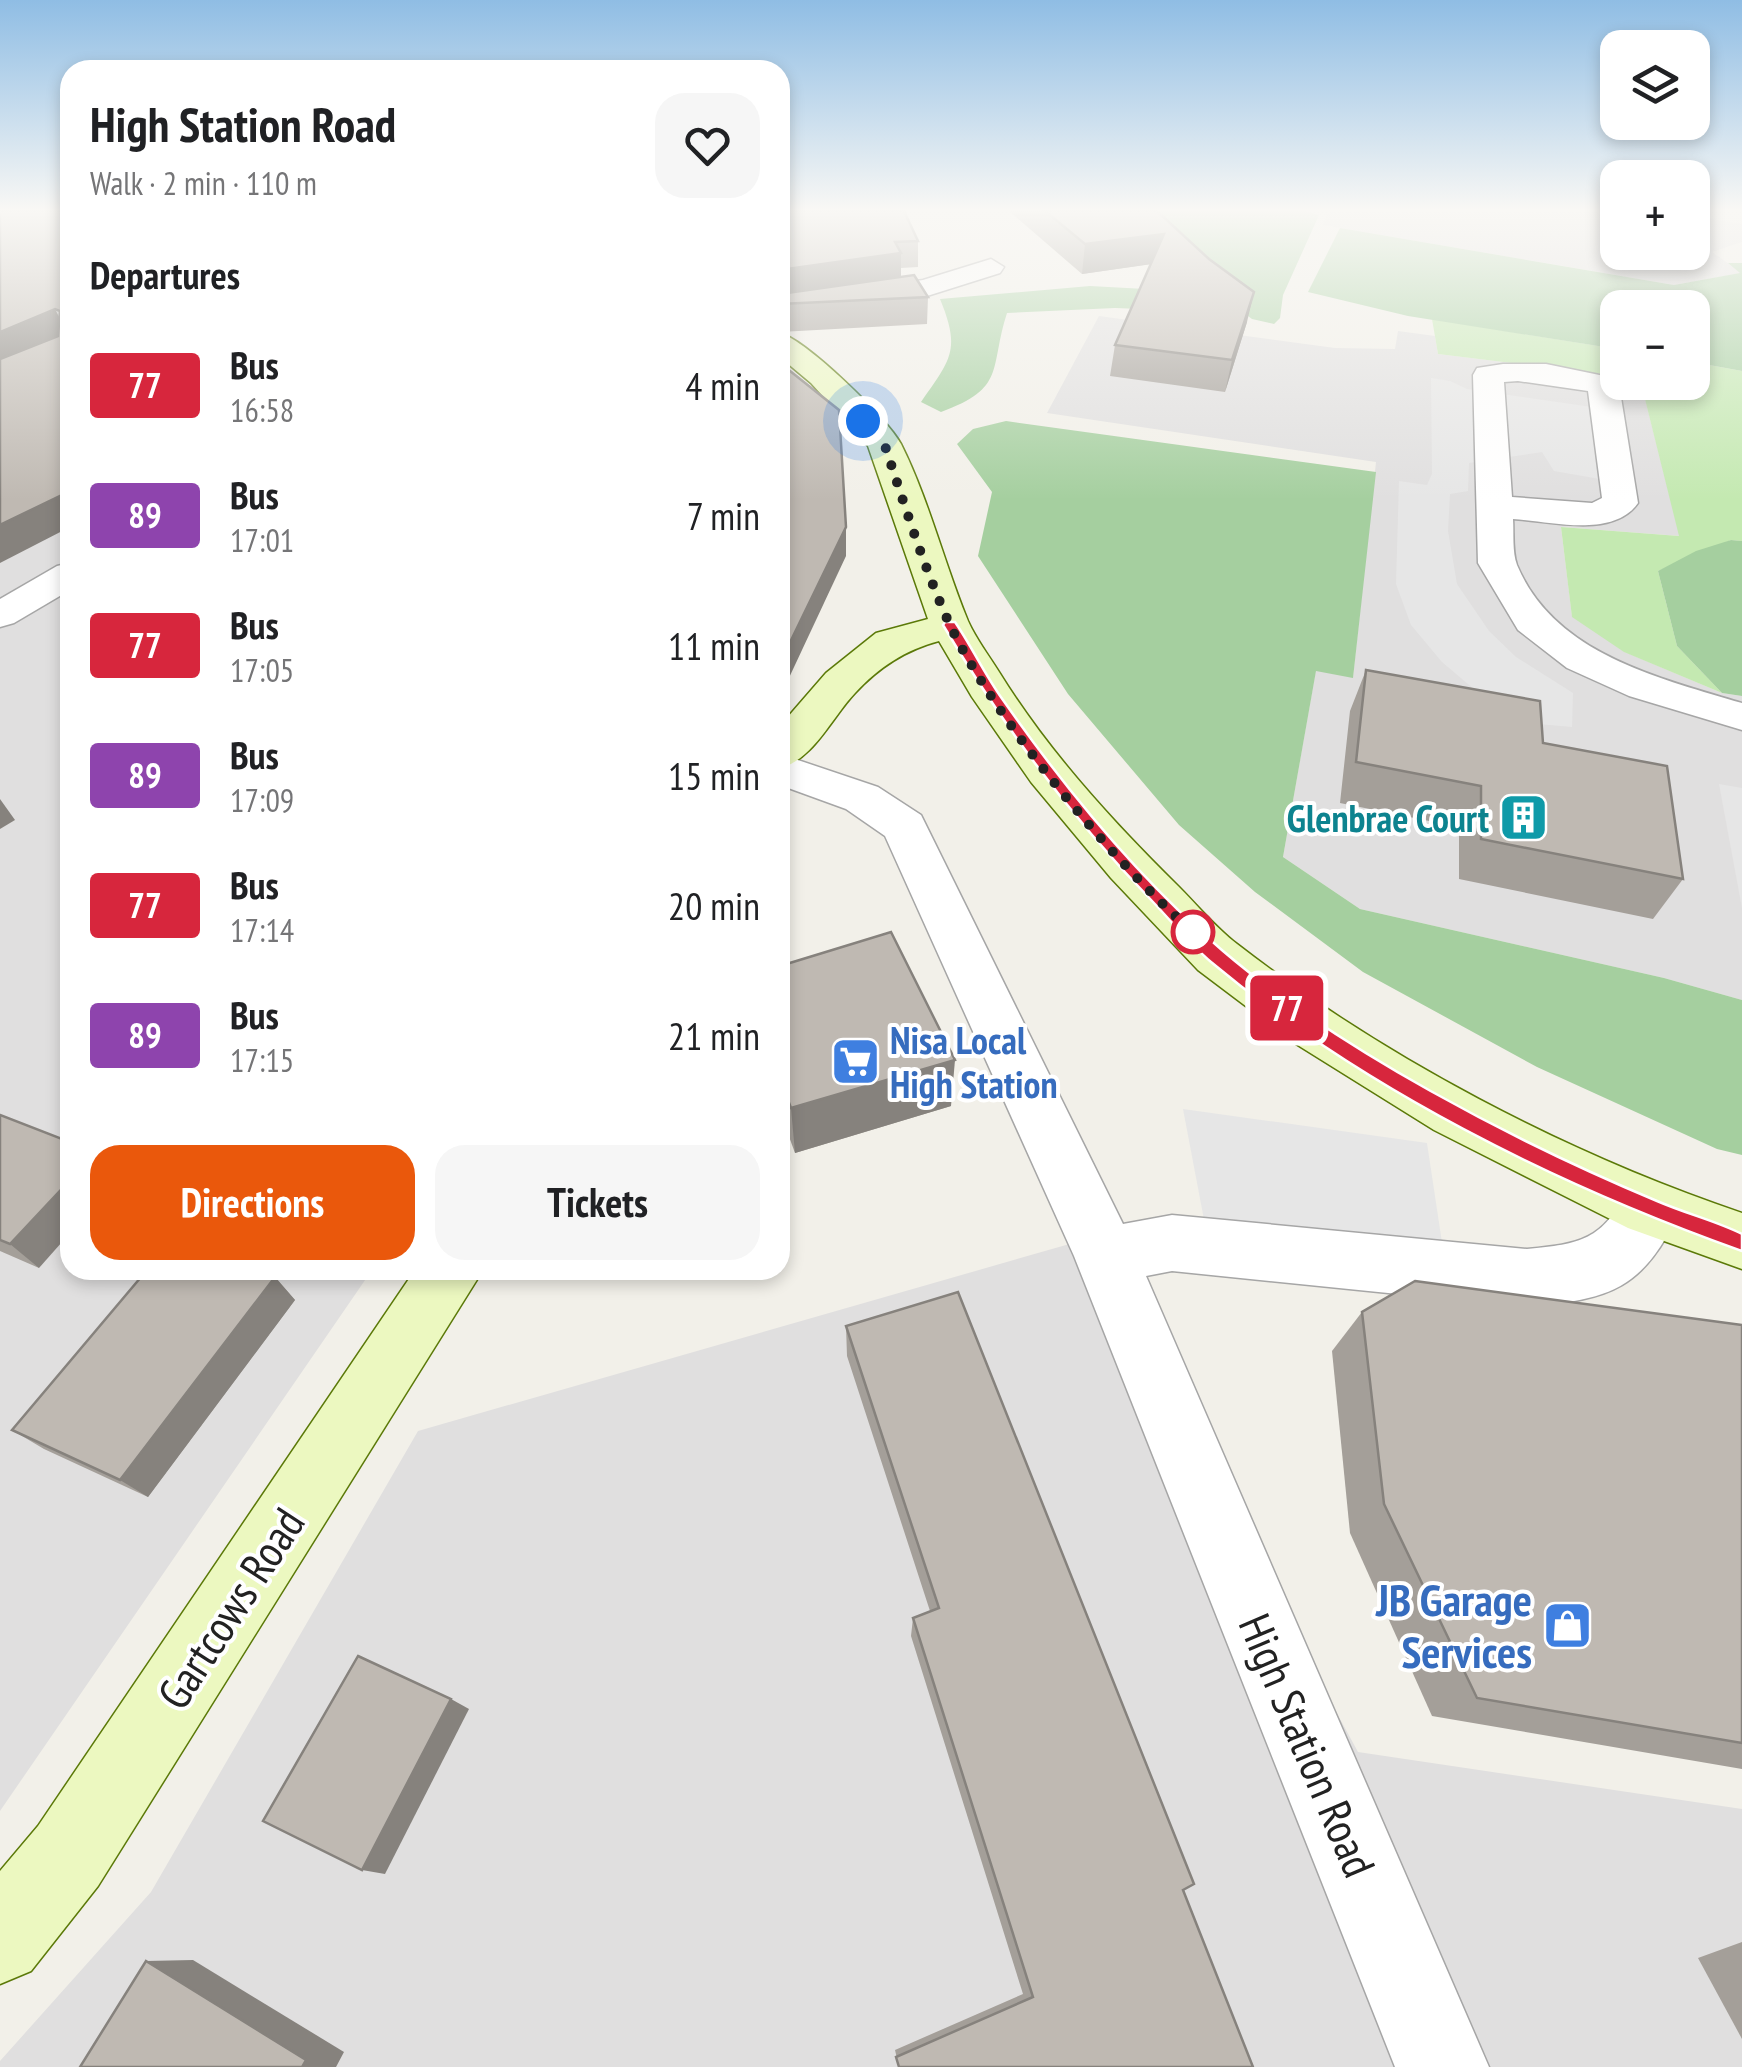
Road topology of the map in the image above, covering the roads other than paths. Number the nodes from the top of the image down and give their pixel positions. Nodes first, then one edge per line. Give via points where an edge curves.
1 (790, 350) edge
2 (1494, 506) junction
3 (60, 580) edge
4 (0, 616) edge
5 (950, 625) junction
6 (1742, 716) edge
7 (790, 742) edge
8 (790, 773) edge
9 (1650, 1208) junction
10 (1742, 1241) edge
11 (1106, 1256) junction
12 (444, 1280) edge
13 (0, 1940) edge
14 (1442, 2067) edge

1 - 5 main road via 884,443
2 - 2 street via 1598,514 1620,503 1603,386 1564,374 1488,375
2 - 6 street via 1497,562 1532,622 1582,659 1644,688
3 - 4 street
5 - 7 main road via 890,642 841,682
5 - 9 main road via 1047,772 1216,956 1316,1029 1454,1113
8 - 11 street, High Station Road via 862,798 904,826
9 - 10 main road
9 - 11 street via 1638,1237 1579,1274 1527,1278 1172,1242
11 - 14 street, High Station Road
12 - 13 main road, Gartcows Road via 68,1856

